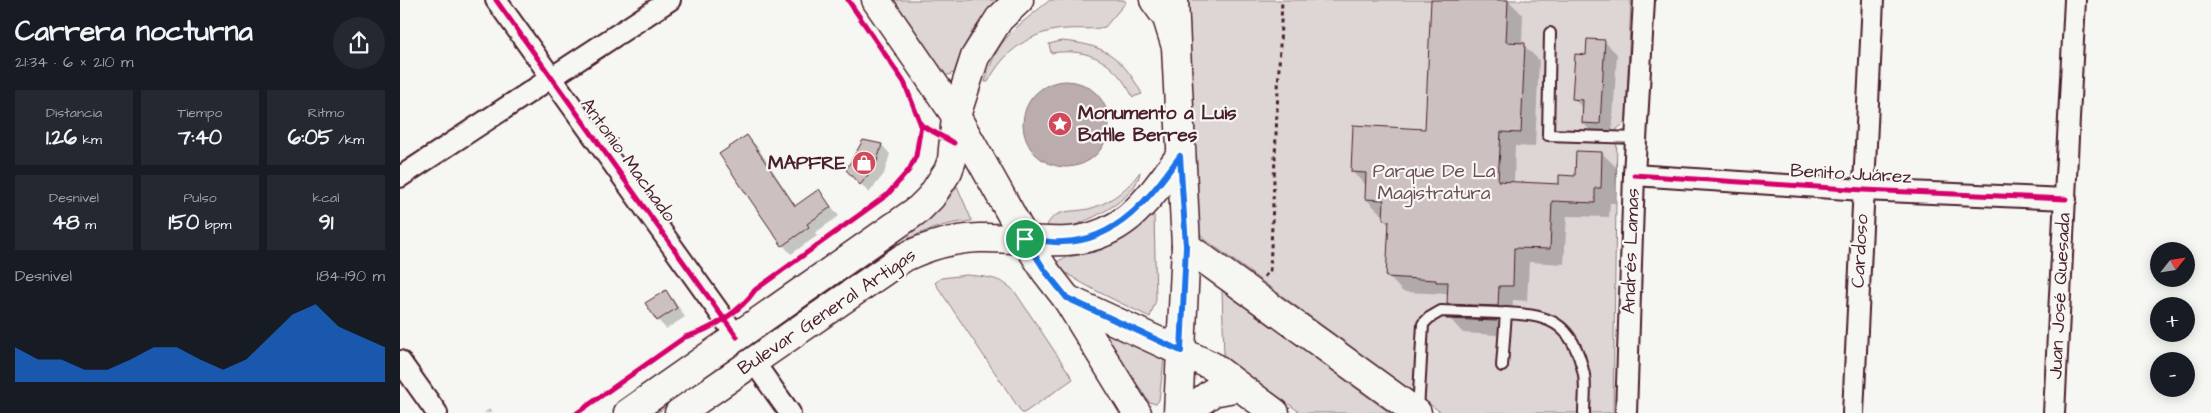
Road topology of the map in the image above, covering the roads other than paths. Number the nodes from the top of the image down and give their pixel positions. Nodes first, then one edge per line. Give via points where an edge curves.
1 (496, 0) edge
2 (670, 0) edge
3 (876, 0) edge
4 (1019, 0) edge
5 (1154, 0) edge
6 (1174, 0) edge
7 (1644, 0) edge
8 (1873, 0) edge
9 (2075, 0) edge
10 (1550, 33) dead end
11 (1176, 47) junction
12 (551, 78) junction
13 (956, 116) junction
14 (1636, 138) junction
15 (1180, 156) junction
16 (1634, 175) junction
17 (400, 177) edge
18 (1863, 190) junction
19 (2066, 199) junction
20 (1025, 239) junction
21 (1186, 246) junction
22 (1067, 298) junction
23 (1506, 313) junction
24 (736, 337) junction
25 (1181, 351) junction
26 (400, 361) edge
27 (753, 361) junction
28 (1502, 366) dead end
29 (1238, 387) junction
30 (436, 413) edge
31 (628, 413) edge
32 (679, 413) edge
33 (790, 413) edge
34 (1136, 413) edge
35 (1178, 413) edge
36 (1185, 413) edge
37 (1275, 413) edge
38 (1418, 413) edge
39 (1584, 413) edge
40 (1626, 413) edge
41 (1853, 413) edge
42 (2054, 413) edge

1 - 12 street, Antonio Machado
2 - 12 street
3 - 13 main road
4 - 13 main road, Bulevar General Artigas via 999,19 981,45
5 - 11 main road via 1167,18
6 - 11 main road
7 - 14 street, Andrés Lamas
8 - 18 street, Cardoso
9 - 19 street, Juan José Quesada
10 - 14 lane via 1548,136
11 - 15 main road
12 - 17 street
12 - 24 street, Antonio Machado
13 - 20 main road
13 - 24 main road, Bulevar General Artigas via 948,170 920,209
14 - 16 street, Andrés Lamas
15 - 20 main road, Bulevar General Artigas via 1139,208 1104,232 1077,241
15 - 21 main road
16 - 18 street, Benito Juárez
16 - 40 street, Andrés Lamas
18 - 19 street, Benito Juárez
18 - 41 street, Cardoso
19 - 42 street, Juan José Quesada
20 - 22 main road
20 - 27 main road, Bulevar General Artigas via 978,238 941,242 919,250
21 - 25 main road
21 - 38 main road
22 - 25 main road
22 - 34 main road
23 - 28 lane
23 - 38 lane via 1441,311 1423,324
23 - 39 lane via 1546,318 1564,330 1579,356 1584,377
24 - 31 main road, Bulevar General Artigas
25 - 29 main road via 1212,366
25 - 35 main road
26 - 30 street
27 - 32 main road, Bulevar General Artigas
27 - 33 street
29 - 36 main road via 1213,392
29 - 37 main road

